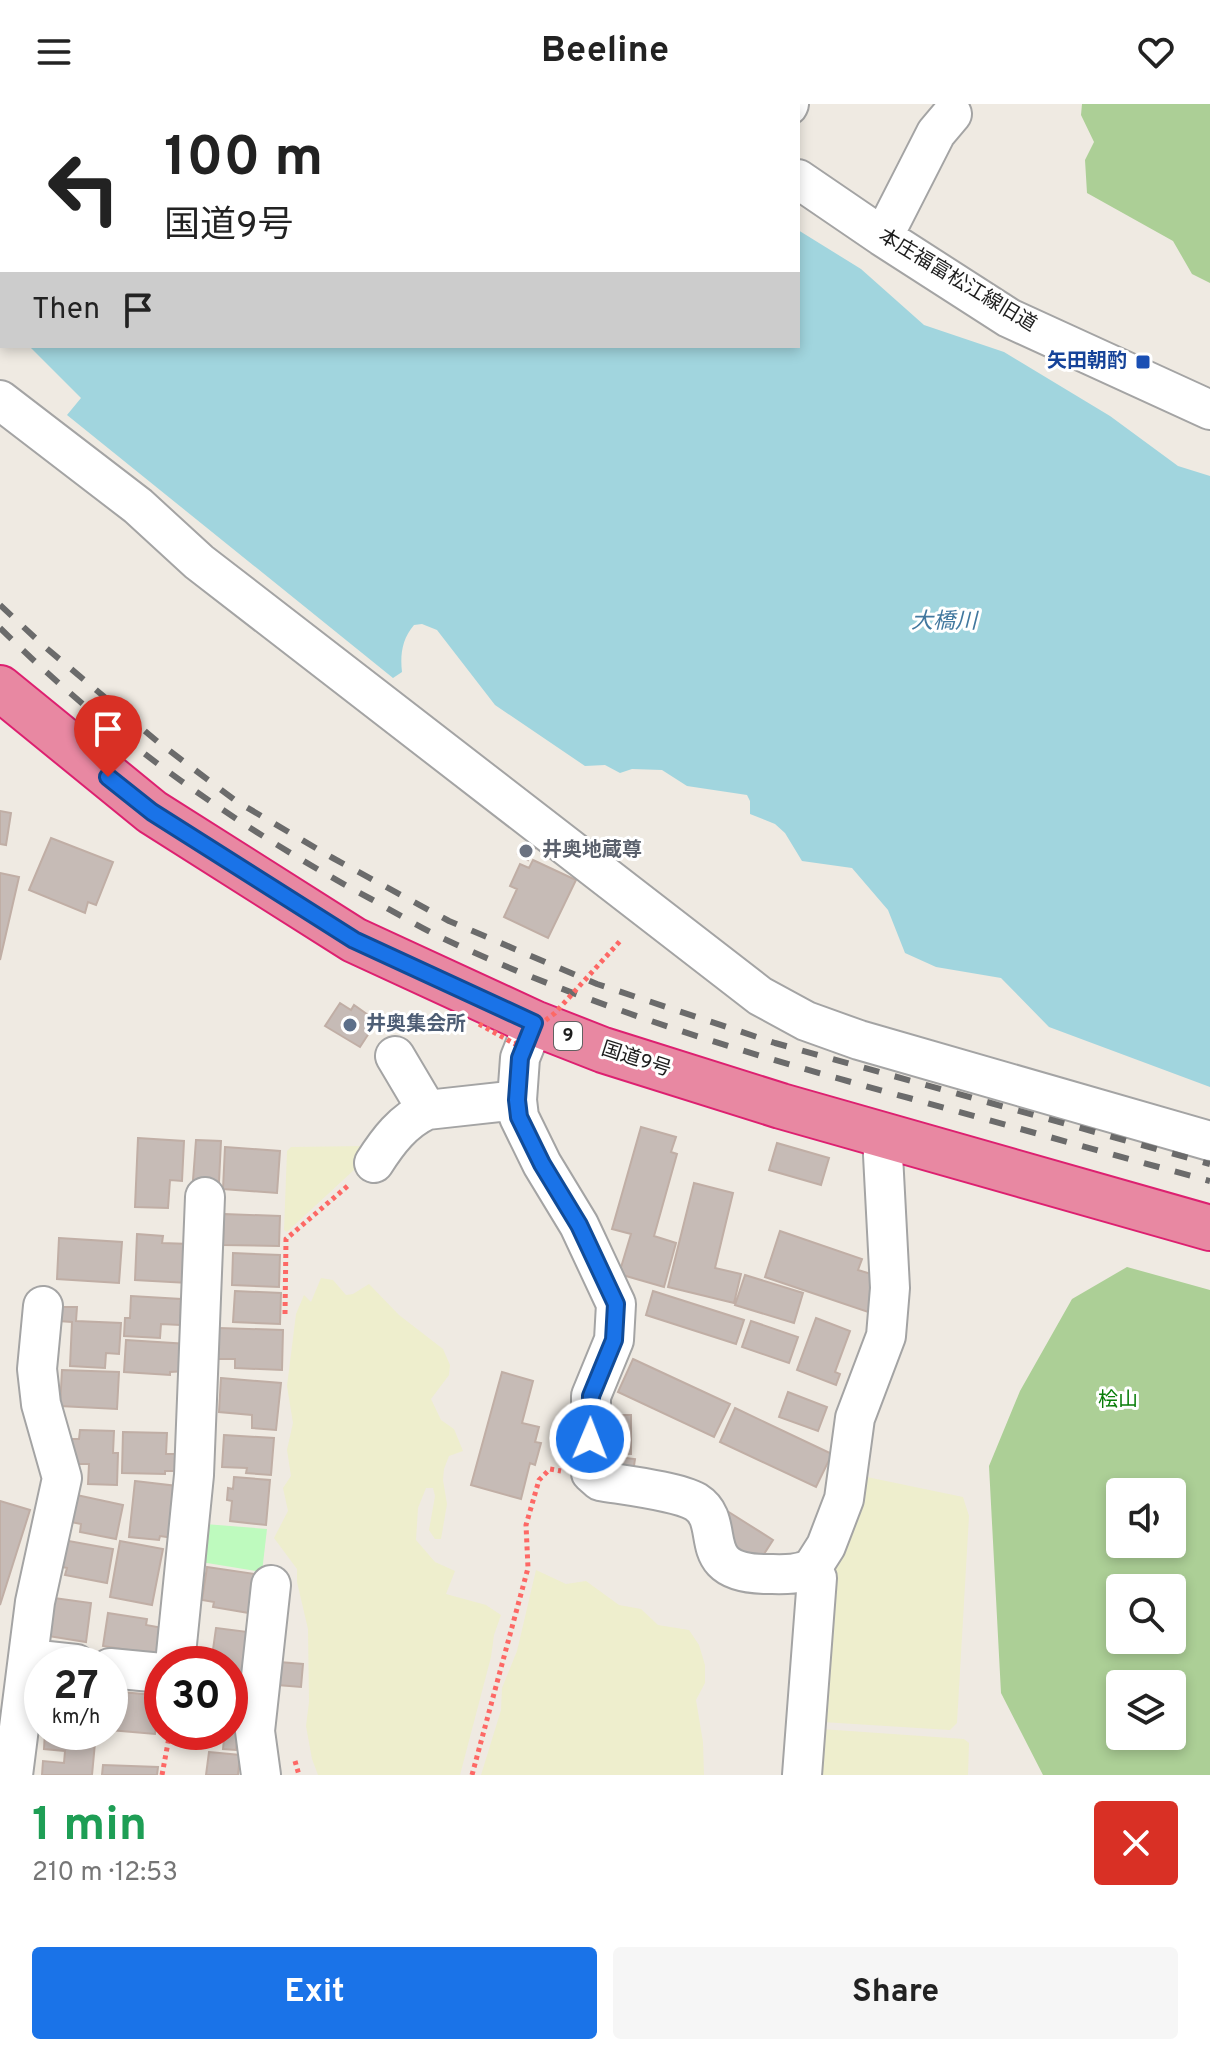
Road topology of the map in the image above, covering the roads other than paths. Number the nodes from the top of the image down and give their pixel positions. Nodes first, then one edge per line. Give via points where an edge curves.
1 (952, 114) dead end
2 (800, 180) edge
3 (883, 237) junction
4 (0, 400) edge
5 (1210, 410) edge
6 (0, 688) edge
7 (534, 1023) junction
8 (395, 1056) dead end
9 (517, 1100) junction
10 (427, 1110) junction
11 (882, 1136) junction
12 (1210, 1141) edge
13 (374, 1163) road end
14 (205, 1197) dead end
15 (1210, 1228) edge
16 (43, 1306) dead end
17 (812, 1568) junction
18 (271, 1585) dead end
19 (30, 1646) edge
20 (177, 1646) edge
21 (24, 1695) edge
22 (13, 1775) edge
23 (261, 1775) edge
24 (802, 1775) edge

1 - 3 street via 936,133
2 - 3 street, 本庄福富松江線旧道
3 - 5 street, 本庄福富松江線旧道 via 1009,318
4 - 12 street via 138,506 199,562 760,996 806,1021 859,1040
6 - 7 highway, 国道9号 / 9 via 152,812 354,940
7 - 9 street via 520,1058
7 - 11 highway, 国道9号 / 9 via 603,1050
8 - 10 street
9 - 10 street
9 - 17 street via 526,1136 579,1225 616,1304 614,1340 591,1396 593,1476 695,1502 703,1508 717,1550 732,1570 794,1575
10 - 13 street via 391,1138
11 - 15 highway, 国道9号 / 9
11 - 17 street via 890,1288 886,1336 855,1418 844,1499
14 - 20 street via 194,1475
16 - 19 street via 37,1369 62,1478
17 - 24 street via 817,1578
18 - 23 street via 255,1731
21 - 22 street

